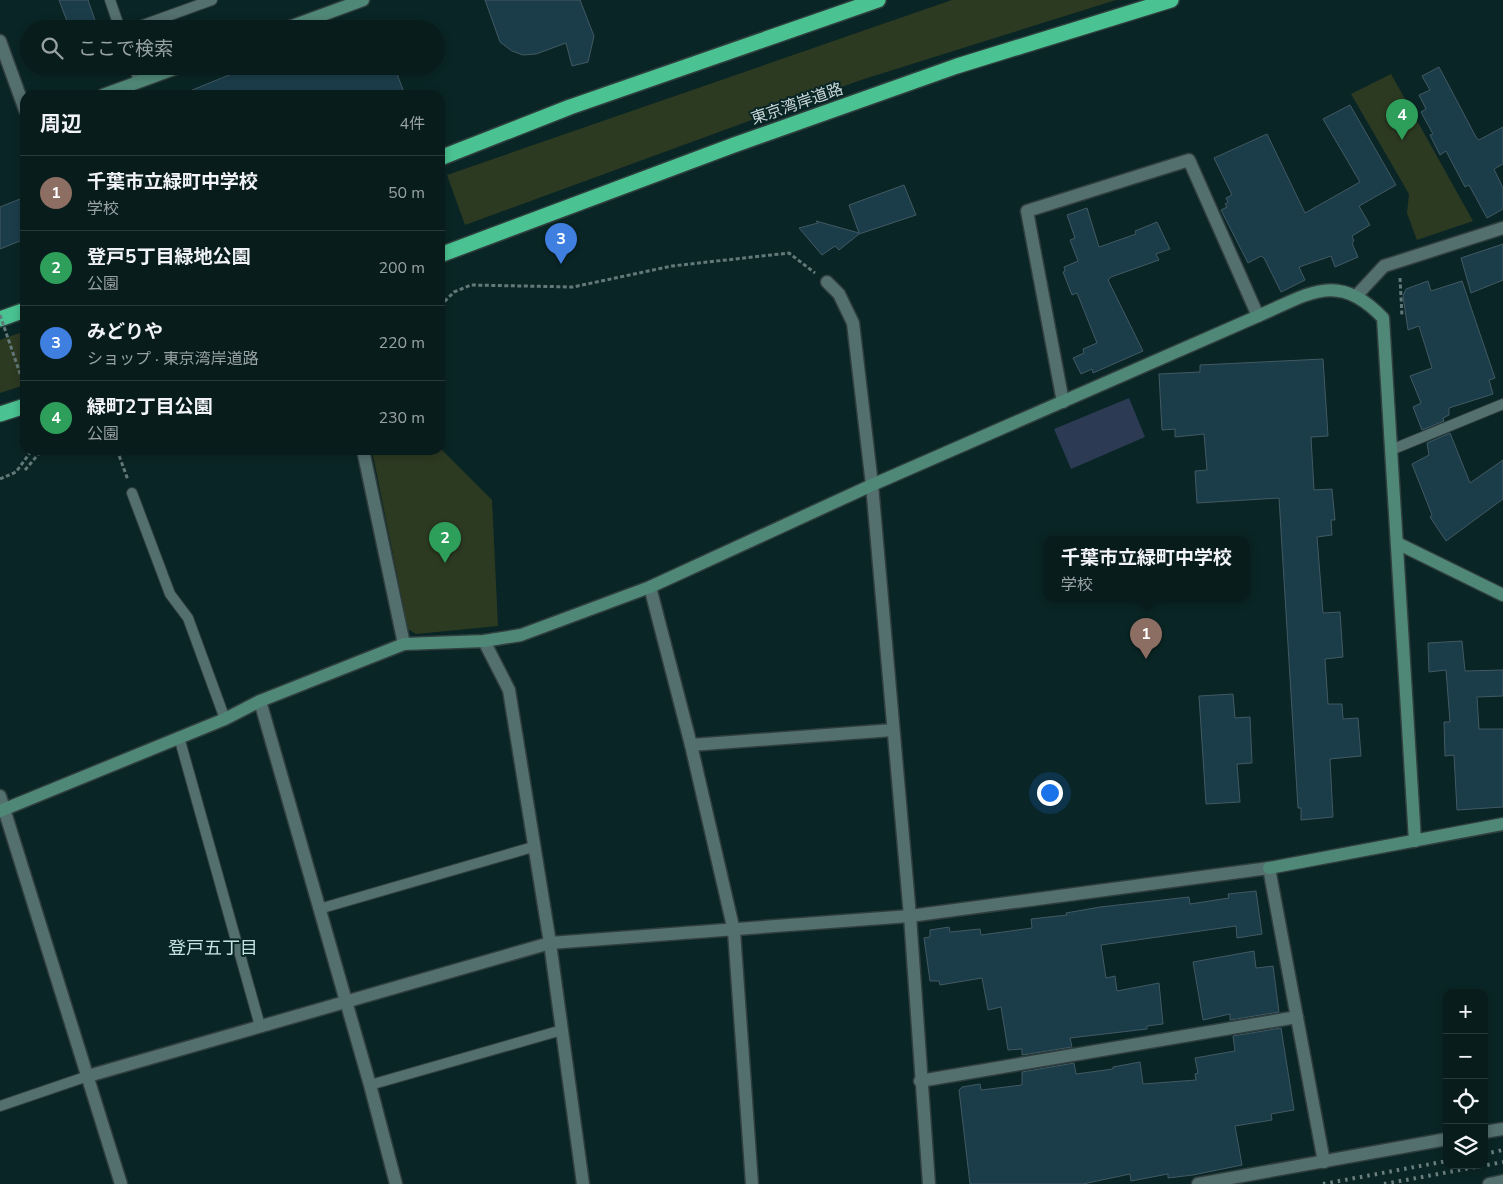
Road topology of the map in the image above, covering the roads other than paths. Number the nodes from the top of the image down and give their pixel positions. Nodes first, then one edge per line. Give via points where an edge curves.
1 (110, 0) edge
2 (212, 0) edge
3 (363, 0) edge
4 (878, 0) edge
5 (1171, 0) edge
6 (117, 20) edge
7 (157, 20) edge
8 (309, 20) edge
9 (0, 41) edge
10 (137, 75) edge
11 (158, 75) edge
12 (139, 82) junction
13 (117, 90) edge
14 (20, 96) edge
15 (445, 156) edge
16 (1503, 228) edge
17 (445, 253) edge
18 (827, 282) road end
19 (1357, 295) junction
20 (20, 312) edge
21 (1258, 316) junction
22 (0, 319) edge
23 (1063, 402) junction
24 (1503, 404) edge
25 (20, 408) edge
26 (0, 414) edge
27 (1391, 450) junction
28 (364, 455) edge
29 (872, 485) junction
30 (132, 493) road end
31 (1397, 543) junction
32 (650, 587) junction
33 (1503, 595) edge
34 (484, 641) junction
35 (404, 644) junction
36 (260, 701) junction
37 (225, 719) junction
38 (894, 730) junction
39 (179, 737) junction
40 (691, 745) junction
41 (0, 796) edge
42 (2, 810) edge
43 (1503, 824) edge
44 (1415, 841) junction
45 (533, 847) junction
46 (1269, 868) junction
47 (319, 909) junction
48 (910, 916) junction
49 (734, 931) junction
50 (550, 944) junction
51 (344, 1001) junction
52 (1297, 1018) junction
53 (260, 1026) junction
54 (562, 1030) junction
55 (88, 1076) junction
56 (920, 1081) junction
57 (370, 1085) junction
58 (0, 1106) edge
59 (1503, 1129) edge
60 (1488, 1131) edge
61 (1443, 1140) edge
62 (1324, 1162) junction
63 (1503, 1181) edge
64 (122, 1184) edge
65 (396, 1184) edge
66 (583, 1184) edge
67 (752, 1184) edge
68 (929, 1184) edge
69 (1198, 1184) edge
70 (1489, 1184) edge

1 - 6 lane
2 - 7 lane
3 - 8 street
4 - 15 highway via 570,108
5 - 17 highway, 東京湾岸道路 via 957,66
9 - 14 street
10 - 12 lane
11 - 12 street
12 - 13 street
16 - 19 street via 1384,266
18 - 29 street via 839,294 852,323
19 - 21 street via 1319,290
19 - 27 street via 1383,318
20 - 22 highway
21 - 23 street
21 - 23 street via 1190,160 1027,211
23 - 29 street
24 - 27 lane
25 - 26 highway
27 - 31 street
28 - 35 street
29 - 32 street
29 - 38 street
30 - 37 lane via 170,594 188,618
31 - 33 street
31 - 44 street
32 - 34 street via 521,635
32 - 40 street
34 - 35 street
34 - 45 street via 509,690
35 - 36 street
36 - 37 street
36 - 47 street
37 - 39 street
38 - 40 street
38 - 48 street
39 - 42 street
39 - 53 lane
40 - 49 street
41 - 42 street
42 - 55 street
43 - 44 street
44 - 46 street
45 - 47 lane
45 - 50 street
46 - 48 street
46 - 52 street
47 - 51 street
48 - 49 street
48 - 56 street
49 - 50 street
49 - 67 street
50 - 51 street
50 - 54 street
51 - 53 street
51 - 57 street
52 - 56 street
52 - 62 street
53 - 55 street
54 - 57 lane
54 - 66 street
55 - 58 lane
55 - 64 street
56 - 68 street
57 - 65 street
59 - 60 street
61 - 62 street
62 - 69 street
63 - 70 street

